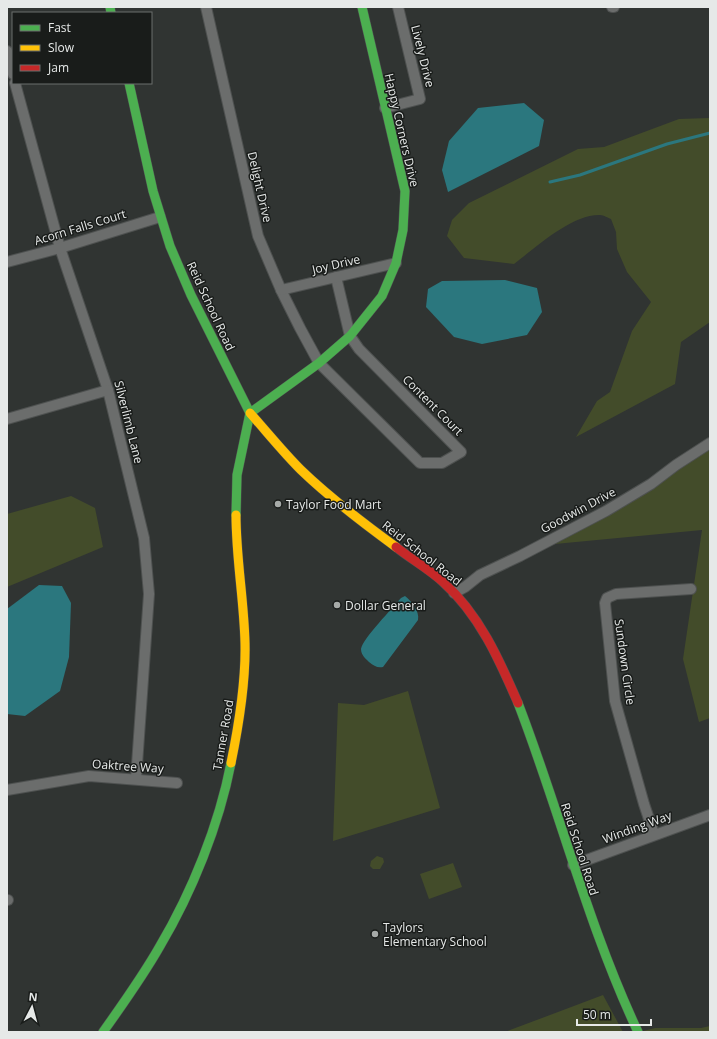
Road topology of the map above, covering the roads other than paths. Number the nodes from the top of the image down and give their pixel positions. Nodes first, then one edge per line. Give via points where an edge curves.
1 (206, 7) edge
2 (362, 7) edge
3 (398, 7) edge
4 (7, 51) edge
5 (12, 70) edge
6 (16, 84) edge
7 (128, 84) edge
8 (385, 108) junction
9 (160, 217) junction
10 (60, 248) junction
11 (7, 262) edge
12 (396, 263) junction
13 (336, 277) junction
14 (281, 290) junction
15 (350, 336) junction
16 (320, 362) junction
17 (108, 390) junction
18 (250, 413) junction
19 (7, 419) edge
20 (710, 443) edge
21 (691, 589) dead end
22 (454, 592) junction
23 (136, 779) junction
24 (177, 783) dead end
25 (7, 790) edge
26 (710, 815) edge
27 (654, 834) junction
28 (573, 865) junction
29 (103, 1032) edge
30 (638, 1032) edge

1 - 14 street, Delight Drive via 258,236
2 - 8 street, Happy Corners Drive
3 - 8 street, Lively Drive via 420,99
4 - 5 street
6 - 10 street, Silverlimb Lane
7 - 9 street, Reid School Road
8 - 12 street, Happy Corners Drive via 405,191 403,230
9 - 10 street, Acorn Falls Court
9 - 18 street, Reid School Road via 179,269
10 - 11 street, Acorn Falls Court
10 - 17 street, Silverlimb Lane
12 - 13 street, Joy Drive
12 - 15 street, Happy Corners Drive via 382,296
13 - 14 street, Joy Drive
13 - 15 street, Content Court
14 - 16 street, Delight Drive
15 - 16 street, Happy Corners Drive
15 - 16 street, Content Court via 359,349 461,452 442,463 420,464
16 - 18 street, Happy Corners Drive
17 - 19 street
17 - 23 street, Silverlimb Lane via 144,538 149,594
18 - 22 street, Reid School Road via 300,469 325,492
18 - 29 street, Tanner Road via 241,454 236,496 245,663 239,725 227,780 209,839 178,912 153,958
20 - 22 street, Goodwin Drive via 651,484 606,511 480,575
21 - 27 street, Sundown Circle via 616,594 607,598 605,603 616,701
22 - 28 street, Reid School Road via 468,608 495,652 532,740
23 - 24 street, Oaktree Way
23 - 25 street, Oaktree Way via 89,776
26 - 27 street, Winding Way
27 - 28 street, Winding Way
28 - 30 street, Reid School Road via 606,961

